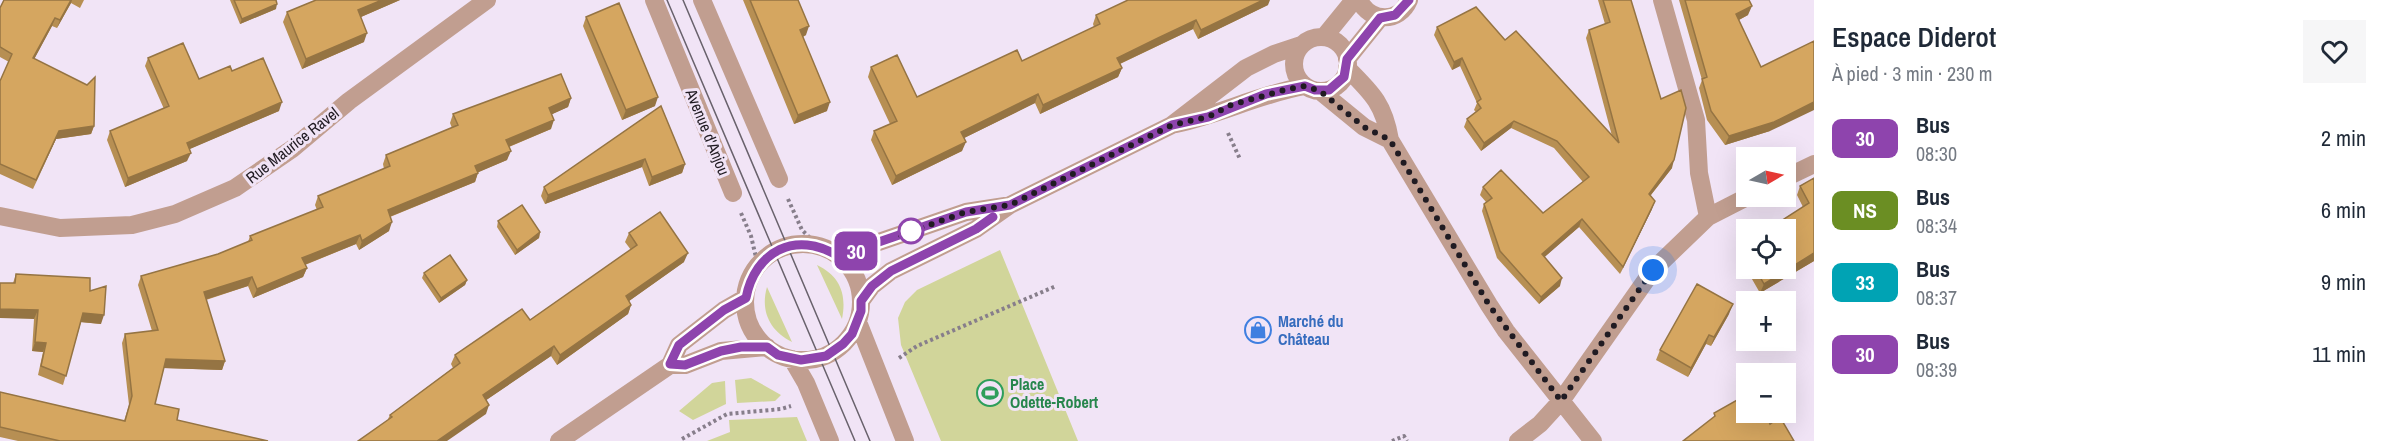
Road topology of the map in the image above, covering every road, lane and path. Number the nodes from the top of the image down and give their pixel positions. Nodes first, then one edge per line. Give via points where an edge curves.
1 (487, 0) edge
2 (654, 0) edge
3 (702, 0) edge
4 (1354, 0) edge
5 (1359, 0) edge
6 (1662, 0) edge
7 (1412, 2) edge
8 (1380, 18) junction
9 (1324, 37) junction
10 (1301, 45) junction
11 (1347, 64) junction
12 (1313, 89) junction
13 (1172, 125) junction
14 (1226, 129) dead end
15 (1390, 140) junction
16 (1240, 159) dead end
17 (1814, 164) edge
18 (1796, 173) edge
19 (779, 179) joint
20 (733, 193) joint
21 (1736, 203) edge
22 (1010, 205) junction
23 (0, 216) edge
24 (1708, 217) junction
25 (818, 246) junction
26 (838, 256) junction
27 (758, 266) junction
28 (1056, 286) dead end
29 (746, 298) junction
30 (861, 301) junction
31 (858, 322) junction
32 (767, 347) junction
33 (899, 358) dead end
34 (792, 359) junction
35 (670, 364) junction
36 (1561, 401) junction
37 (796, 404) dead end
38 (681, 440) edge
39 (559, 441) edge
40 (830, 441) edge
41 (905, 441) edge
42 (1392, 441) edge
43 (1407, 441) edge
44 (1518, 441) edge
45 (1593, 441) edge

1 - 23 street, Rue Maurice Ravel via 235,188 176,214 132,225 60,228
2 - 20 street, Avenue d'Anjou
3 - 19 street
4 - 9 street
5 - 8 street via 1365,10
6 - 24 street via 1696,120 1699,173
7 - 8 street via 1395,15
8 - 11 street
9 - 10 street
9 - 11 street via 1340,44
10 - 12 street via 1294,62 1299,80
10 - 13 street via 1246,68
11 - 12 street via 1338,85
11 - 15 street via 1386,115
12 - 13 street via 1266,94 1208,117
12 - 15 street via 1364,127
13 - 22 street
14 - 16 path
15 - 36 street via 1489,305
17 - 18 street
19 - 25 path via 802,230
20 - 27 path, Avenue d'Anjou via 751,236
21 - 24 street
22 - 26 street via 966,212
22 - 30 street via 976,229 891,271
24 - 36 street via 1653,270
25 - 26 street
25 - 27 street via 787,247
26 - 30 street via 855,276
27 - 29 street
28 - 33 path via 917,346
29 - 32 street via 750,326
29 - 35 street via 679,345
30 - 31 street
31 - 34 street via 843,344 832,352 811,360
31 - 41 street
32 - 34 street
32 - 35 street via 721,351 685,365
34 - 40 street
35 - 39 street
36 - 44 street
36 - 45 street
37 - 38 path via 782,410 727,414
42 - 43 path via 1404,436

